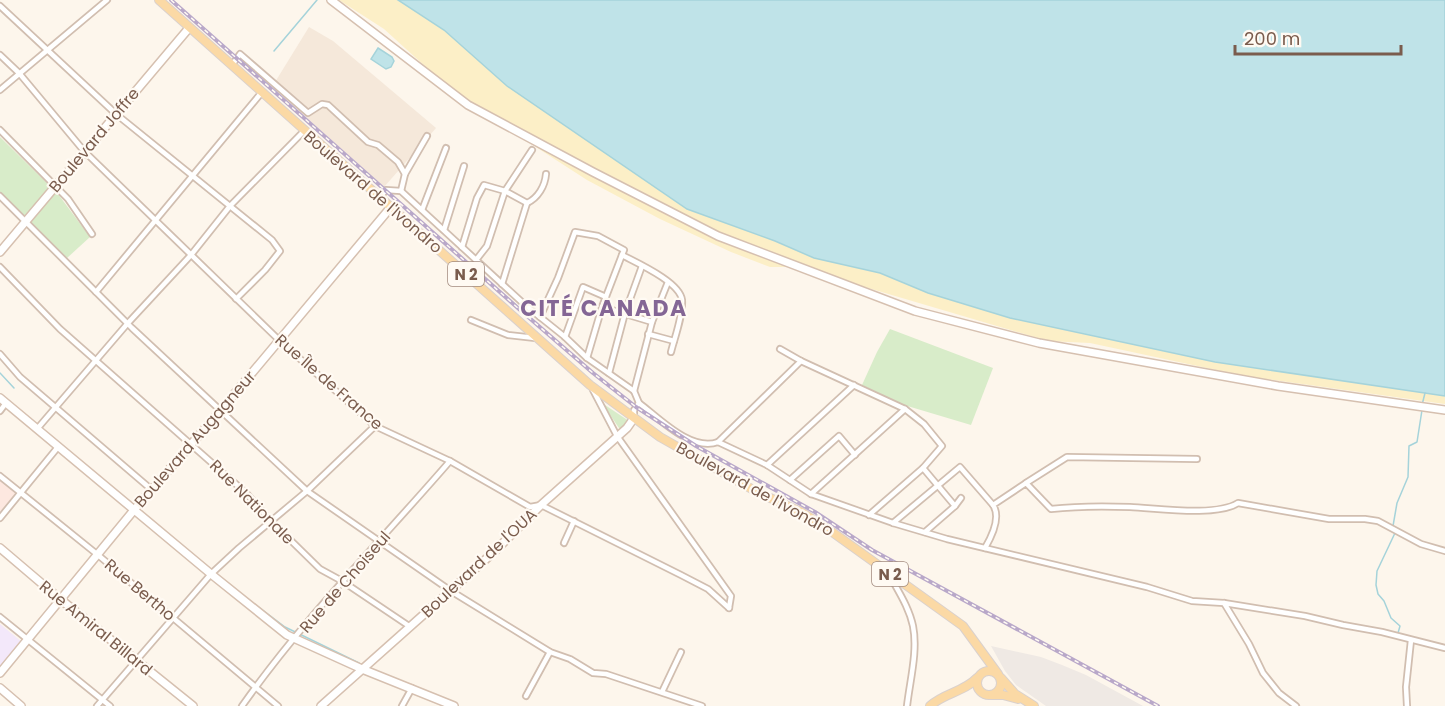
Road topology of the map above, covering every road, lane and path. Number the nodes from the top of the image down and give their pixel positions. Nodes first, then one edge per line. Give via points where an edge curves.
1 (107, 0) edge
2 (159, 0) edge
3 (331, 0) edge
4 (0, 6) edge
5 (189, 28) junction
6 (46, 51) junction
7 (0, 55) edge
8 (232, 65) junction
9 (19, 73) junction
10 (0, 90) edge
11 (262, 92) junction
12 (116, 114) junction
13 (0, 130) edge
14 (304, 131) junction
15 (428, 136) dead end
16 (446, 148) dead end
17 (532, 150) dead end
18 (84, 151) junction
19 (464, 166) dead end
20 (405, 174) junction
21 (546, 174) dead end
22 (192, 176) junction
23 (55, 186) junction
24 (400, 191) junction
25 (505, 191) junction
26 (0, 196) edge
27 (380, 197) junction
28 (527, 203) junction
29 (230, 207) junction
30 (391, 207) junction
31 (422, 210) junction
32 (155, 220) junction
33 (25, 222) junction
34 (444, 230) junction
35 (92, 234) dead end
36 (462, 247) junction
37 (0, 252) edge
38 (191, 255) junction
39 (622, 255) junction
40 (476, 260) junction
41 (642, 266) junction
42 (0, 267) edge
43 (668, 282) junction
44 (502, 284) junction
45 (96, 292) junction
46 (606, 297) junction
47 (236, 299) junction
48 (602, 307) junction
49 (626, 314) junction
50 (540, 317) junction
51 (471, 320) dead end
52 (652, 322) junction
53 (128, 323) junction
54 (648, 334) junction
55 (566, 337) junction
56 (538, 338) junction
57 (279, 340) junction
58 (674, 341) junction
59 (780, 349) dead end
60 (671, 352) dead end
61 (0, 354) edge
62 (587, 358) junction
63 (801, 361) junction
64 (96, 362) junction
65 (609, 373) junction
66 (590, 385) junction
67 (854, 386) junction
68 (634, 391) junction
69 (3, 400) edge
70 (639, 403) junction
71 (54, 407) junction
72 (905, 409) junction
73 (0, 411) edge
74 (220, 411) junction
75 (1445, 411) edge
76 (634, 417) junction
77 (375, 426) junction
78 (37, 429) junction
79 (617, 435) junction
80 (718, 442) junction
81 (192, 444) junction
82 (58, 447) junction
83 (855, 455) junction
84 (1197, 459) dead end
85 (450, 461) junction
86 (767, 465) junction
87 (923, 468) junction
88 (0, 476) edge
89 (790, 480) junction
90 (1026, 483) junction
91 (938, 485) junction
92 (152, 491) junction
93 (307, 491) junction
94 (21, 493) junction
95 (811, 494) junction
96 (961, 498) dead end
97 (993, 505) junction
98 (542, 506) junction
99 (955, 506) junction
100 (134, 510) junction
101 (870, 515) junction
102 (0, 518) edge
103 (271, 521) junction
104 (574, 521) junction
105 (893, 523) junction
106 (925, 532) junction
107 (380, 543) junction
108 (564, 543) dead end
109 (0, 548) edge
110 (986, 548) junction
111 (1445, 551) edge
112 (98, 555) junction
113 (887, 572) junction
114 (211, 574) junction
115 (342, 581) junction
116 (451, 591) junction
117 (60, 599) junction
118 (1224, 603) junction
119 (0, 617) edge
120 (172, 617) junction
121 (409, 626) junction
122 (295, 638) junction
123 (27, 639) junction
124 (1411, 640) junction
125 (976, 641) junction
126 (1445, 648) edge
127 (550, 652) junction
128 (681, 652) dead end
129 (136, 660) junction
130 (362, 669) junction
131 (0, 673) edge
132 (979, 675) junction
133 (998, 675) junction
134 (255, 687) junction
135 (0, 688) edge
136 (412, 688) junction
137 (662, 692) junction
138 (956, 692) junction
139 (987, 694) junction
140 (526, 696) dead end
141 (102, 699) junction
142 (1026, 701) junction
143 (325, 705) edge
144 (21, 706) edge
145 (97, 706) edge
146 (111, 706) edge
147 (193, 706) edge
148 (242, 706) edge
149 (278, 706) edge
150 (402, 706) edge
151 (454, 706) edge
152 (701, 706) edge
153 (907, 706) edge
154 (930, 706) edge
155 (1034, 706) edge
156 (1296, 706) edge
157 (1407, 706) edge

1 - 6 street
2 - 5 main road, Boulevard de l'Ivondro / N 2
3 - 75 street via 468,105 593,172 718,236 915,311 1039,344
4 - 6 street
5 - 8 main road, Boulevard de l'Ivondro / N 2
5 - 12 street, Boulevard Joffre
6 - 9 street
6 - 12 street
7 - 9 street, Rue Île de France
8 - 11 main road, Boulevard de l'Ivondro / N 2
8 - 20 street via 240,54 308,113 322,104 328,105 378,145
9 - 10 street
9 - 18 street, Rue Île de France
11 - 14 main road, Boulevard de l'Ivondro / N 2
11 - 22 street
12 - 18 street, Boulevard Joffre
12 - 22 street
13 - 23 street
14 - 27 main road, Boulevard de l'Ivondro / N 2
14 - 29 street
15 - 20 street
16 - 31 street
17 - 25 street
18 - 23 street, Boulevard Joffre
18 - 32 street, Rue Île de France
19 - 34 street
20 - 24 street
21 - 28 street via 534,200
22 - 29 street
22 - 32 street
23 - 33 street, Boulevard Joffre
23 - 35 street
24 - 27 street via 386,190
24 - 31 street
25 - 28 street
25 - 36 street via 484,185
25 - 40 street via 487,246
26 - 33 street
27 - 30 main road, Boulevard de l'Ivondro / N 2
28 - 44 street
29 - 38 street
29 - 47 street via 280,251
30 - 56 main road, Boulevard de l'Ivondro / N 2
30 - 57 street, Boulevard Augagneur
31 - 34 street
32 - 38 street, Rue Île de France
32 - 45 street
33 - 37 street, Boulevard Joffre
33 - 45 street
34 - 36 street
36 - 40 street
38 - 47 street, Rue Île de France
38 - 53 street
39 - 41 street
39 - 46 street
39 - 50 street via 624,250 598,236 575,232
40 - 44 street
41 - 43 street
41 - 49 street
42 - 64 street, Rue Nationale
43 - 52 street
43 - 58 street via 682,299
44 - 50 street
45 - 53 street
46 - 48 street
46 - 55 street via 583,287
47 - 57 street, Rue Île de France
48 - 49 street
48 - 62 street
49 - 52 street
49 - 65 street
50 - 55 street
51 - 56 street via 508,335
52 - 54 street
53 - 64 street
53 - 74 street
54 - 58 street
54 - 68 street
55 - 62 street
56 - 66 main road, Boulevard de l'Ivondro / N 2
57 - 74 street, Boulevard Augagneur
57 - 77 street, Rue Île de France
58 - 60 street
59 - 63 street
61 - 71 street
62 - 65 street
63 - 67 street
63 - 80 street
64 - 71 street
64 - 81 street, Rue Nationale
65 - 68 street
66 - 76 main road, Boulevard de l'Ivondro / N 2
66 - 79 street
67 - 72 street
67 - 86 street
68 - 70 street
69 - 73 street
69 - 78 street
70 - 76 street
70 - 80 street via 696,444
71 - 78 street
71 - 92 street
72 - 83 street
72 - 87 street via 942,446
74 - 81 street, Boulevard Augagneur
74 - 93 street
76 - 79 street, Boulevard de l'OUA
76 - 113 main road, Boulevard de l'Ivondro / N 2 via 711,467 801,512
77 - 85 street, Rue Île de France
77 - 93 street
78 - 82 street
79 - 98 street, Boulevard de l'OUA
79 - 104 street, Rue Île de France via 731,596 729,608 708,590
80 - 86 street
81 - 92 street, Boulevard Augagneur
81 - 103 street, Rue Nationale
82 - 94 street
82 - 100 street
83 - 89 street via 839,436
83 - 95 street
84 - 90 street via 1067,457
85 - 98 street, Rue Île de France via 530,507
85 - 107 street, Rue de Choiseul
86 - 89 street
87 - 91 street
87 - 101 street
88 - 94 street, Rue Bertho
89 - 95 street
90 - 97 street
90 - 111 street via 1051,509 1130,507 1206,512 1238,503 1329,519 1378,521 1421,544
91 - 97 street via 962,467
91 - 99 street
91 - 105 street
92 - 100 street, Boulevard Augagneur
93 - 103 street
93 - 107 street
94 - 102 street
94 - 112 street, Rue Bertho
95 - 101 street
96 - 99 street
97 - 110 street via 993,533
98 - 104 street, Rue Île de France
98 - 116 street, Boulevard de l'OUA
99 - 106 street
100 - 112 street, Boulevard Augagneur
100 - 114 street
101 - 105 street
103 - 114 street
103 - 115 street, Rue Nationale via 320,569
104 - 108 street
105 - 106 street
106 - 110 street
107 - 115 street, Rue de Choiseul
107 - 116 street
109 - 117 street, Rue Amiral Billard
110 - 118 street via 1192,601
112 - 117 street, Boulevard Augagneur
112 - 120 street, Rue Bertho
113 - 125 main road, Boulevard de l'Ivondro / N 2 via 963,626
113 - 153 street via 913,625
114 - 120 street
114 - 122 street
115 - 121 street, Rue Nationale
115 - 122 street, Rue de Choiseul
116 - 121 street, Boulevard de l'OUA
116 - 127 street
117 - 123 street, Boulevard Augagneur
117 - 129 street, Rue Amiral Billard
118 - 124 street
118 - 156 street via 1263,673
119 - 123 street
120 - 129 street
120 - 134 street, Rue Bertho
121 - 130 street, Boulevard de l'OUA
122 - 130 street
122 - 134 street, Rue de Choiseul
123 - 131 street, Boulevard Augagneur
123 - 141 street
124 - 126 street
124 - 157 street
125 - 132 main road via 982,657
125 - 133 main road, Boulevard de l'Ivondro
127 - 137 street via 593,673
127 - 140 street
128 - 137 street
129 - 141 street
129 - 147 street, Rue Amiral Billard
130 - 136 street
130 - 143 street, Boulevard de l'OUA
132 - 133 main road via 988,670
132 - 138 main road
132 - 139 main road via 978,688
133 - 139 main road via 1000,687
133 - 142 main road, Boulevard de l'Ivondro
134 - 148 street, Rue de Choiseul
134 - 149 street, Rue Bertho
135 - 144 street
136 - 150 street
136 - 151 street
137 - 152 street
138 - 139 main road
138 - 154 main road
139 - 142 main road
141 - 145 street
141 - 146 street
142 - 155 main road

